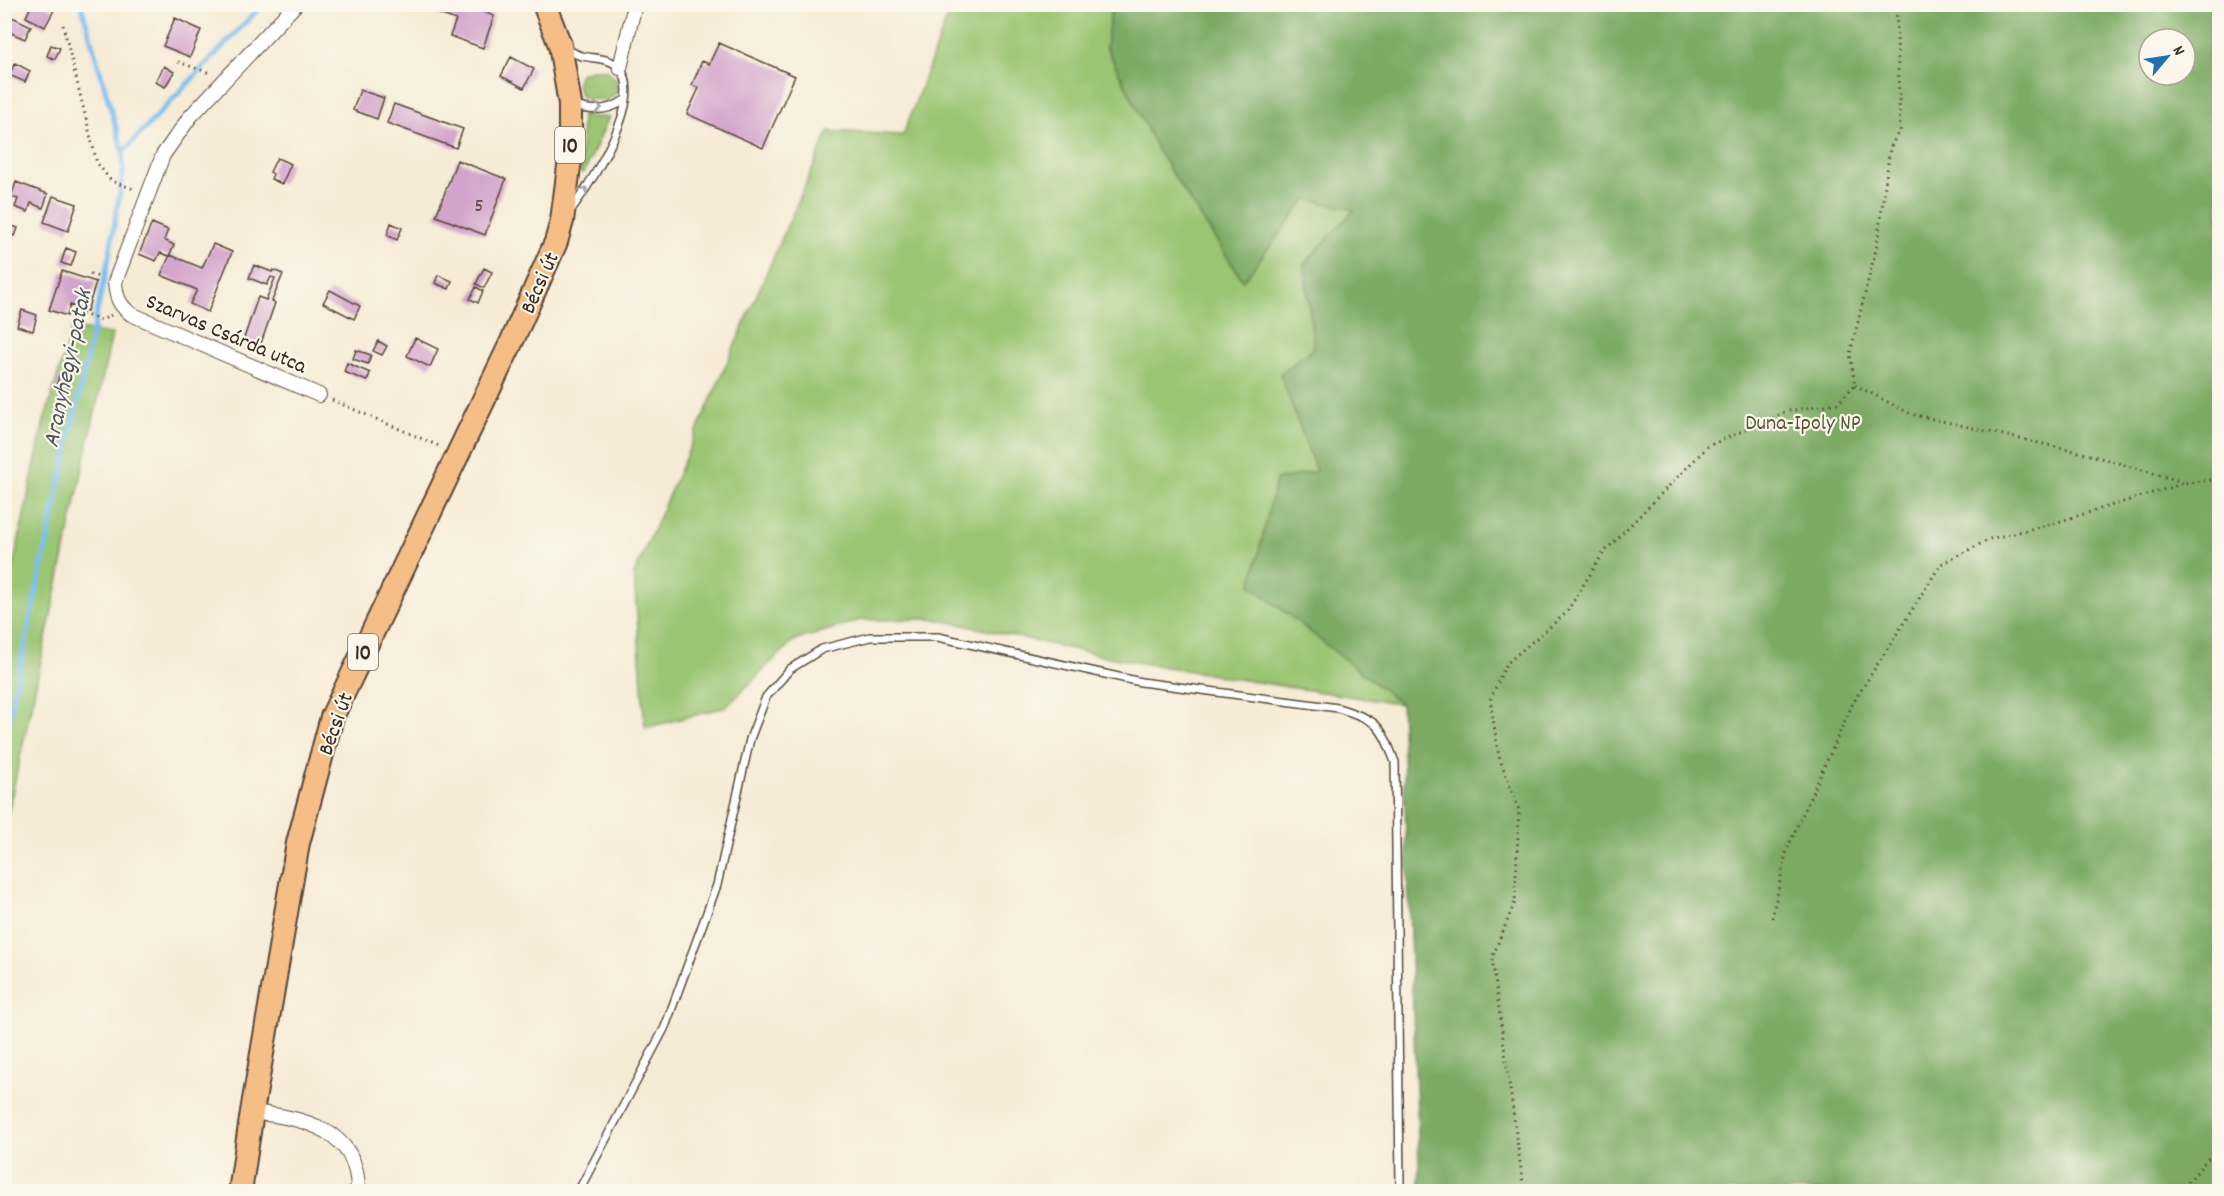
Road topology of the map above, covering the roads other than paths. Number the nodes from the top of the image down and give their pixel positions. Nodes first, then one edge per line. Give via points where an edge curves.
1 (296, 4) edge
2 (544, 4) edge
3 (635, 4) edge
4 (572, 62) junction
5 (620, 68) junction
6 (626, 100) junction
7 (570, 104) junction
8 (562, 221) junction
9 (319, 395) road end
10 (252, 1112) junction
11 (1400, 1184) dead end
12 (240, 1191) edge
13 (358, 1191) edge
14 (578, 1191) edge

1 - 9 street, Szarvas Csárda utca via 190,117 163,155 115,282 121,306 132,314
2 - 4 main road, 10 via 560,45
3 - 5 street
4 - 5 lane via 610,61
4 - 7 main road, 10
5 - 6 lane via 626,78
7 -> 6 lane via 598,110 614,108
8 -> 6 lane via 604,159
7 - 8 main road, 10 via 570,159
8 - 10 main road, Bécsi út / 10 via 512,341 332,717 298,843
10 - 12 main road, Bécsi út / 10
10 - 13 street via 307,1121 339,1140 355,1169
11 - 14 lane via 1395,762 1383,731 1365,716 1338,708 1141,682 938,637 870,637 822,649 790,669 766,697 750,740 717,885 664,1027

